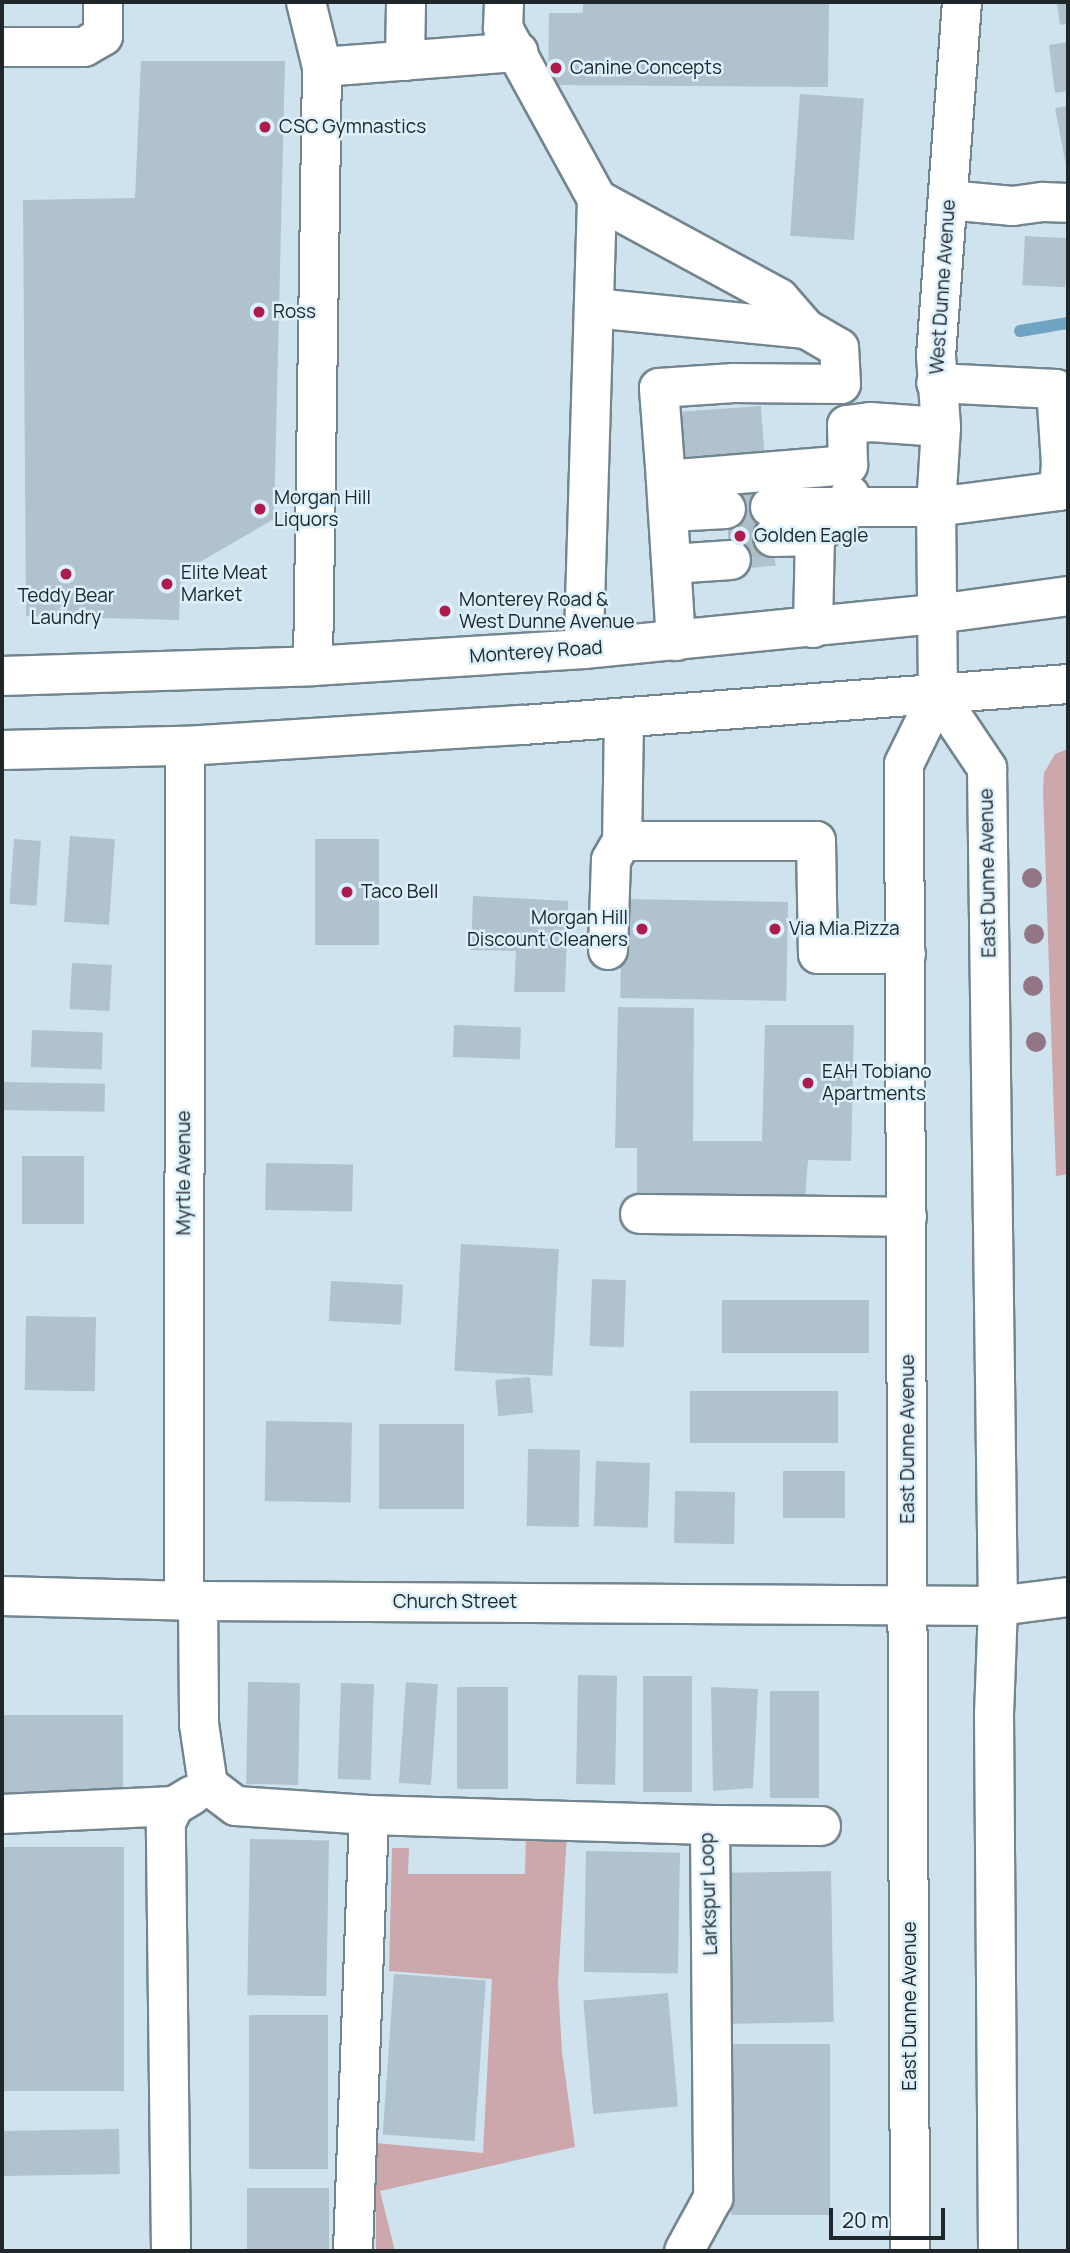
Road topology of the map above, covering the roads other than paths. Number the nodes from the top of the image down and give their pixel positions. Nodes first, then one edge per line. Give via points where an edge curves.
1 (103, 2) edge
2 (306, 2) edge
3 (406, 2) edge
4 (504, 2) edge
5 (962, 2) edge
6 (2, 47) edge
7 (518, 52) junction
8 (405, 61) junction
9 (323, 67) junction
10 (597, 199) junction
11 (948, 200) junction
12 (1068, 203) edge
13 (594, 308) junction
14 (806, 329) junction
15 (936, 383) junction
16 (941, 427) junction
17 (848, 466) junction
18 (1064, 496) edge
19 (851, 507) junction
20 (936, 507) junction
21 (670, 525) junction
22 (815, 546) junction
23 (1068, 596) edge
24 (937, 614) junction
25 (813, 628) junction
26 (676, 641) junction
27 (584, 649) junction
28 (313, 666) junction
29 (2, 677) edge
30 (1068, 684) edge
31 (938, 695) junction
32 (624, 718) junction
33 (185, 746) junction
34 (2, 750) edge
35 (622, 841) junction
36 (608, 950) dead end
37 (906, 954) junction
38 (640, 1214) dead end
39 (907, 1217) junction
40 (2, 1596) edge
41 (1068, 1597) edge
42 (191, 1600) junction
43 (908, 1605) junction
44 (998, 1606) junction
45 (208, 1785) junction
46 (174, 1806) junction
47 (2, 1814) edge
48 (369, 1815) junction
49 (710, 1825) junction
50 (821, 1826) dead end
51 (171, 2251) edge
52 (353, 2251) edge
53 (684, 2251) edge
54 (911, 2251) edge
55 (998, 2251) edge

1 - 6 main road via 103,36 84,47
2 - 9 main road
3 - 8 main road
4 - 7 main road via 503,28
5 - 11 main road, West Dunne Avenue
7 - 8 main road
7 - 10 main road
8 - 9 main road
9 - 28 main road
10 - 13 main road
10 - 14 main road via 779,298
11 - 12 main road via 1013,206
11 - 15 main road, West Dunne Avenue
13 - 14 main road
13 - 27 main road
14 - 21 main road via 839,348 841,384 659,388
15 - 16 main road, West Dunne Avenue
15 - 18 main road via 1056,389
16 - 17 main road via 847,425
16 - 20 main road, West Dunne Avenue
17 - 19 main road
17 - 21 main road
18 - 20 main road
19 - 20 main road
19 - 22 main road
19 - 22 main road via 773,534
20 - 24 main road, West Dunne Avenue
21 - 21 main road via 728,536
21 - 26 main road
22 - 25 main road
23 - 24 main road, Monterey Road
24 - 25 main road, Monterey Road
24 - 31 main road, West Dunne Avenue
25 - 26 main road, Monterey Road
26 - 27 main road, Monterey Road
27 - 28 main road, Monterey Road
28 - 29 main road, Monterey Road
30 - 31 main road
31 - 32 main road
31 - 37 main road, East Dunne Avenue via 904,764
31 - 44 main road, East Dunne Avenue via 987,768
32 - 33 main road
32 - 35 main road
33 - 34 main road
33 - 42 main road, Myrtle Avenue
35 - 36 main road via 611,860
35 - 37 main road via 816,841 818,954
37 - 39 main road, East Dunne Avenue
38 - 39 main road
39 - 43 main road, East Dunne Avenue
40 - 42 main road, Church Street
41 - 44 main road, Church Street
42 - 43 main road, Church Street
42 - 45 main road
43 - 44 main road, Church Street
43 - 54 main road, East Dunne Avenue
44 - 55 main road, East Dunne Avenue via 994,1714
45 - 46 main road
45 - 48 main road, Larkspur Loop via 236,1806
46 - 47 main road
46 - 51 main road via 166,1822
48 - 49 main road, Larkspur Loop
48 - 52 main road
49 - 50 main road
49 - 53 main road, Larkspur Loop via 713,2198

